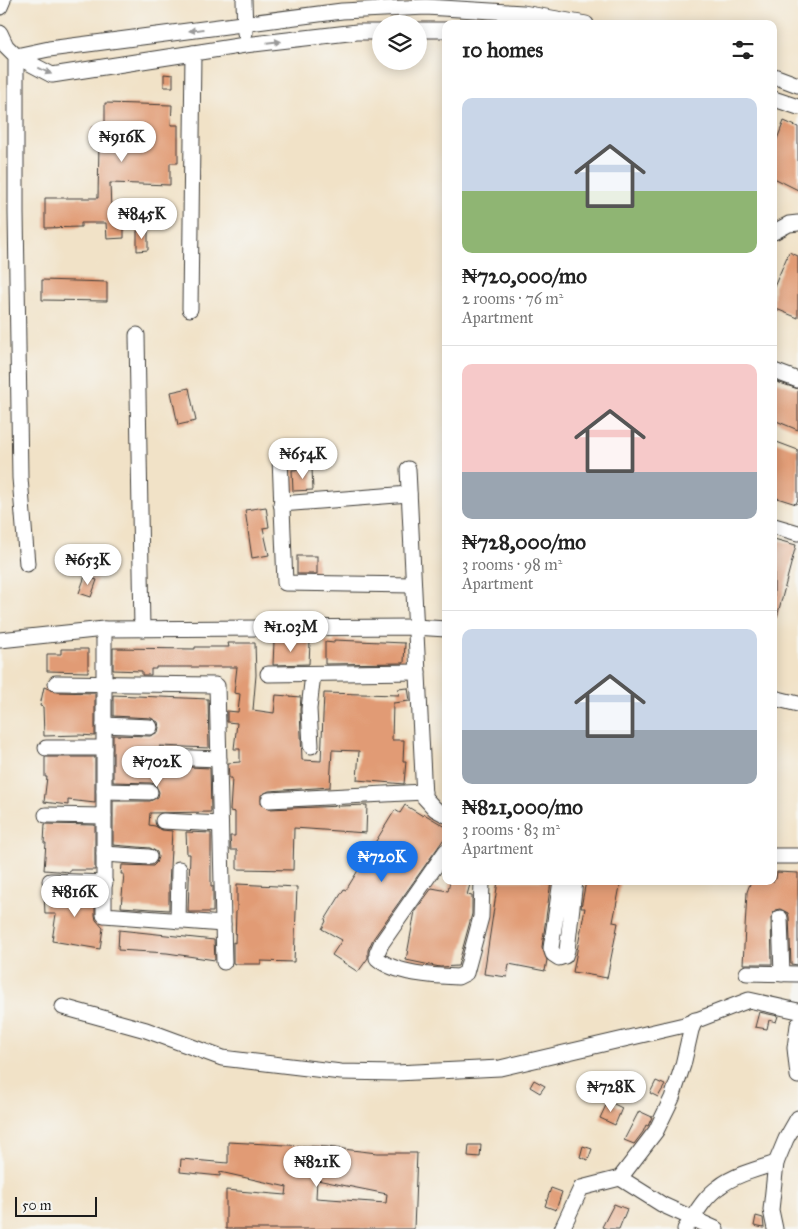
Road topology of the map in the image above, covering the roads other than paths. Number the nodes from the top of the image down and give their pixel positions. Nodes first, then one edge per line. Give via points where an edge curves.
1 (2, 0) edge
2 (244, 0) edge
3 (0, 7) edge
4 (563, 20) edge
5 (244, 23) junction
6 (427, 30) edge
7 (442, 30) edge
8 (372, 32) edge
9 (6, 45) edge
10 (245, 45) junction
11 (193, 53) junction
12 (777, 77) edge
13 (798, 85) edge
14 (777, 100) edge
15 (798, 107) edge
16 (798, 224) edge
17 (777, 230) edge
18 (190, 309) dead end
19 (137, 335) dead end
20 (777, 372) edge
21 (798, 380) edge
22 (280, 458) dead end
23 (408, 469) dead end
24 (409, 494) junction
25 (282, 504) junction
26 (777, 527) edge
27 (798, 533) edge
28 (28, 564) dead end
29 (413, 585) junction
30 (416, 627) junction
31 (104, 629) junction
32 (142, 629) junction
33 (442, 629) edge
34 (0, 640) edge
35 (418, 672) junction
36 (268, 674) dead end
37 (313, 674) junction
38 (56, 683) dead end
39 (104, 683) junction
40 (777, 699) edge
41 (798, 704) edge
42 (104, 725) junction
43 (150, 727) dead end
44 (311, 746) dead end
45 (46, 748) dead end
46 (104, 748) junction
47 (167, 758) dead end
48 (219, 759) junction
49 (104, 791) junction
50 (150, 792) dead end
51 (424, 792) junction
52 (269, 800) dead end
53 (442, 812) edge
54 (46, 815) dead end
55 (104, 816) junction
56 (163, 821) dead end
57 (220, 824) junction
58 (104, 854) junction
59 (777, 856) edge
60 (798, 856) edge
61 (149, 857) dead end
62 (442, 857) edge
63 (179, 869) dead end
64 (50, 881) dead end
65 (104, 883) junction
66 (482, 885) edge
67 (560, 885) edge
68 (575, 885) edge
69 (780, 918) dead end
70 (178, 921) junction
71 (223, 924) junction
72 (224, 962) dead end
73 (747, 973) dead end
74 (782, 974) junction
75 (798, 974) edge
76 (62, 1007) dead end
77 (798, 1011) edge
78 (695, 1020) junction
79 (798, 1025) edge
80 (798, 1076) edge
81 (798, 1118) edge
82 (776, 1164) junction
83 (620, 1178) junction
84 (689, 1223) edge
85 (562, 1229) edge
86 (716, 1229) edge
87 (776, 1229) edge

1 - 3 street
2 - 5 street
4 - 5 street via 523,13 426,8 342,11
5 -> 9 street via 49,49
5 - 10 street
6 - 7 street
10 -> 8 street
9 -> 11 street via 52,75
9 - 28 street via 16,213 20,478
10 - 11 street
11 - 18 street
12 - 13 street
14 - 15 street
16 - 17 street via 789,224
19 - 32 street
20 - 21 street
22 - 25 street
23 - 24 street
24 - 25 street
24 - 29 street
25 - 29 street via 285,583
26 - 27 street
29 - 30 street
30 - 32 street
30 - 33 street
30 - 35 street
31 - 32 street
31 - 34 street
31 - 39 street
35 - 37 street
35 - 51 street
36 - 37 street
37 - 44 street via 309,709
38 - 39 street
39 - 42 street
39 - 48 street via 217,686
40 - 41 street
42 - 43 street
42 - 46 street
45 - 46 street
46 - 49 street
47 - 48 street
48 - 57 street
49 - 50 street
49 - 55 street
51 - 52 street
51 - 53 street via 424,797
54 - 55 street
55 - 58 street
56 - 57 street
57 - 71 street
58 - 61 street
58 - 65 street
59 - 60 street
62 - 66 street via 380,944 377,958 380,961 404,971 458,977 466,973 481,917
63 - 70 street
64 - 65 street
65 - 70 street via 104,915
67 - 68 street via 551,948 559,958 565,956 567,950
69 - 74 street
70 - 71 street
71 - 72 street
73 - 74 street
74 - 75 street
76 - 78 street via 146,1030 222,1058 341,1072 500,1068
77 - 78 street via 749,1000
78 - 83 street via 672,1098 656,1130
79 - 80 street via 795,1048
81 - 82 street
82 - 84 street via 756,1169 719,1186
82 - 87 street via 771,1210
83 - 84 street
83 - 85 street via 581,1188
84 - 86 street

